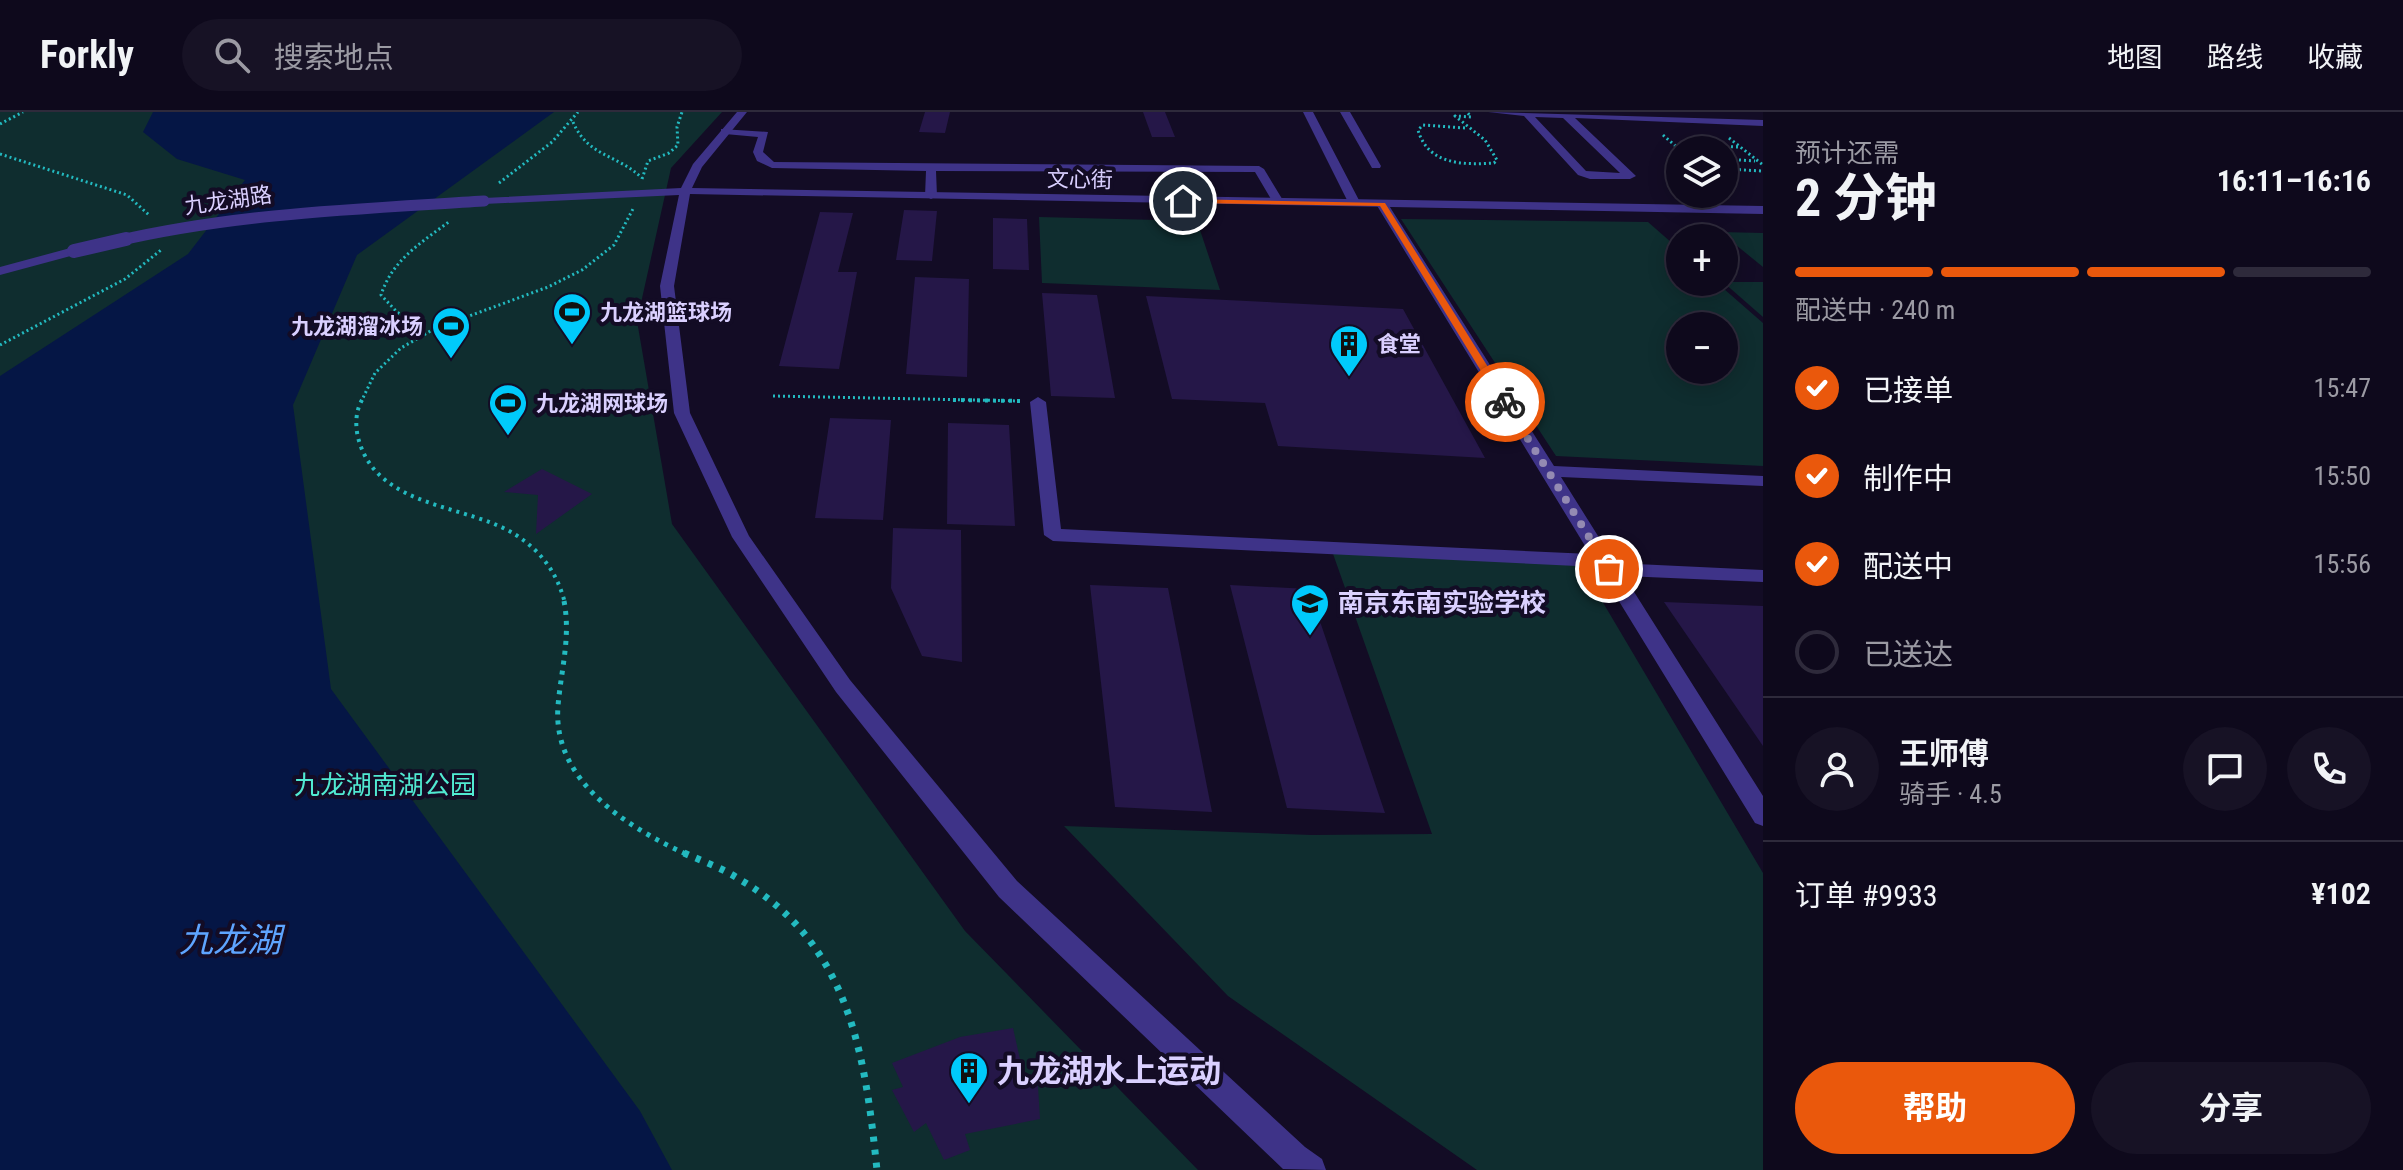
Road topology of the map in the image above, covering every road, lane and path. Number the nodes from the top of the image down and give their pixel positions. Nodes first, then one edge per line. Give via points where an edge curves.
1 (23, 112) edge
2 (682, 112) edge
3 (742, 112) edge
4 (1308, 112) edge
5 (1345, 112) edge
6 (1467, 112) edge
7 (1493, 112) edge
8 (1739, 112) edge
9 (1517, 113) edge
10 (1569, 114) edge
11 (573, 122) dead end
12 (1758, 122) edge
13 (0, 124) edge
14 (1465, 128) junction
15 (725, 131) junction
16 (1738, 145) edge
17 (1741, 147) joint
18 (1738, 160) edge
19 (1758, 161) junction
20 (1738, 162) edge
21 (1763, 165) edge
22 (1376, 166) dead end
23 (931, 168) junction
24 (1738, 170) edge
25 (1749, 170) junction
26 (1763, 171) edge
27 (642, 178) junction
28 (685, 191) junction
29 (639, 193) dead end
30 (931, 196) junction
31 (637, 201) dead end
32 (1278, 202) junction
33 (1355, 204) junction
34 (1382, 204) junction
35 (1763, 210) edge
36 (0, 271) edge
37 (773, 396) dead end
38 (1038, 402) joint
39 (1548, 471) junction
40 (1763, 481) edge
41 (1606, 565) junction
42 (1763, 576) edge
43 (1763, 816) edge
44 (877, 1170) edge
45 (1311, 1170) edge

1 - 13 path
2 - 27 path via 678,145 648,161
3 - 15 street
4 - 33 street
5 - 22 street
6 - 14 path via 1471,117 1455,116
7 - 9 street
8 - 12 street
9 - 10 street
9 - 10 street via 1582,173 1630,176
10 - 12 street
11 - 27 path via 585,146
14 - 14 path via 1423,125 1418,130 1432,154 1446,161 1497,160 1484,138
15 - 23 street via 764,134 758,152 772,165
15 - 28 street
16 - 17 path
17 - 19 path
18 - 19 path
19 - 21 path
20 - 25 path
23 - 30 street
23 - 32 street via 1259,169
24 - 25 path
25 - 26 path
27 - 29 path
28 - 30 street, 文心街
28 - 36 street, 九龙湖路, bridge via 272,214 183,226
28 - 45 street via 667,286 682,413 741,537 843,686 1008,889
30 - 32 street, 文心街
31 - 44 path via 611,248 567,278 405,346 377,371 364,393 357,433 362,451 388,482 416,500 514,535 532,546 556,575 568,615 558,717 573,767 603,805 686,856 738,876 785,912 810,940 854,1025
32 - 33 street, 文心街
33 - 34 street, 文心街
34 - 35 street, 文心街
34 - 39 street
37 - 38 path
38 - 41 street via 1053,535
39 - 40 street
39 - 41 street
41 - 42 street
41 - 43 street

